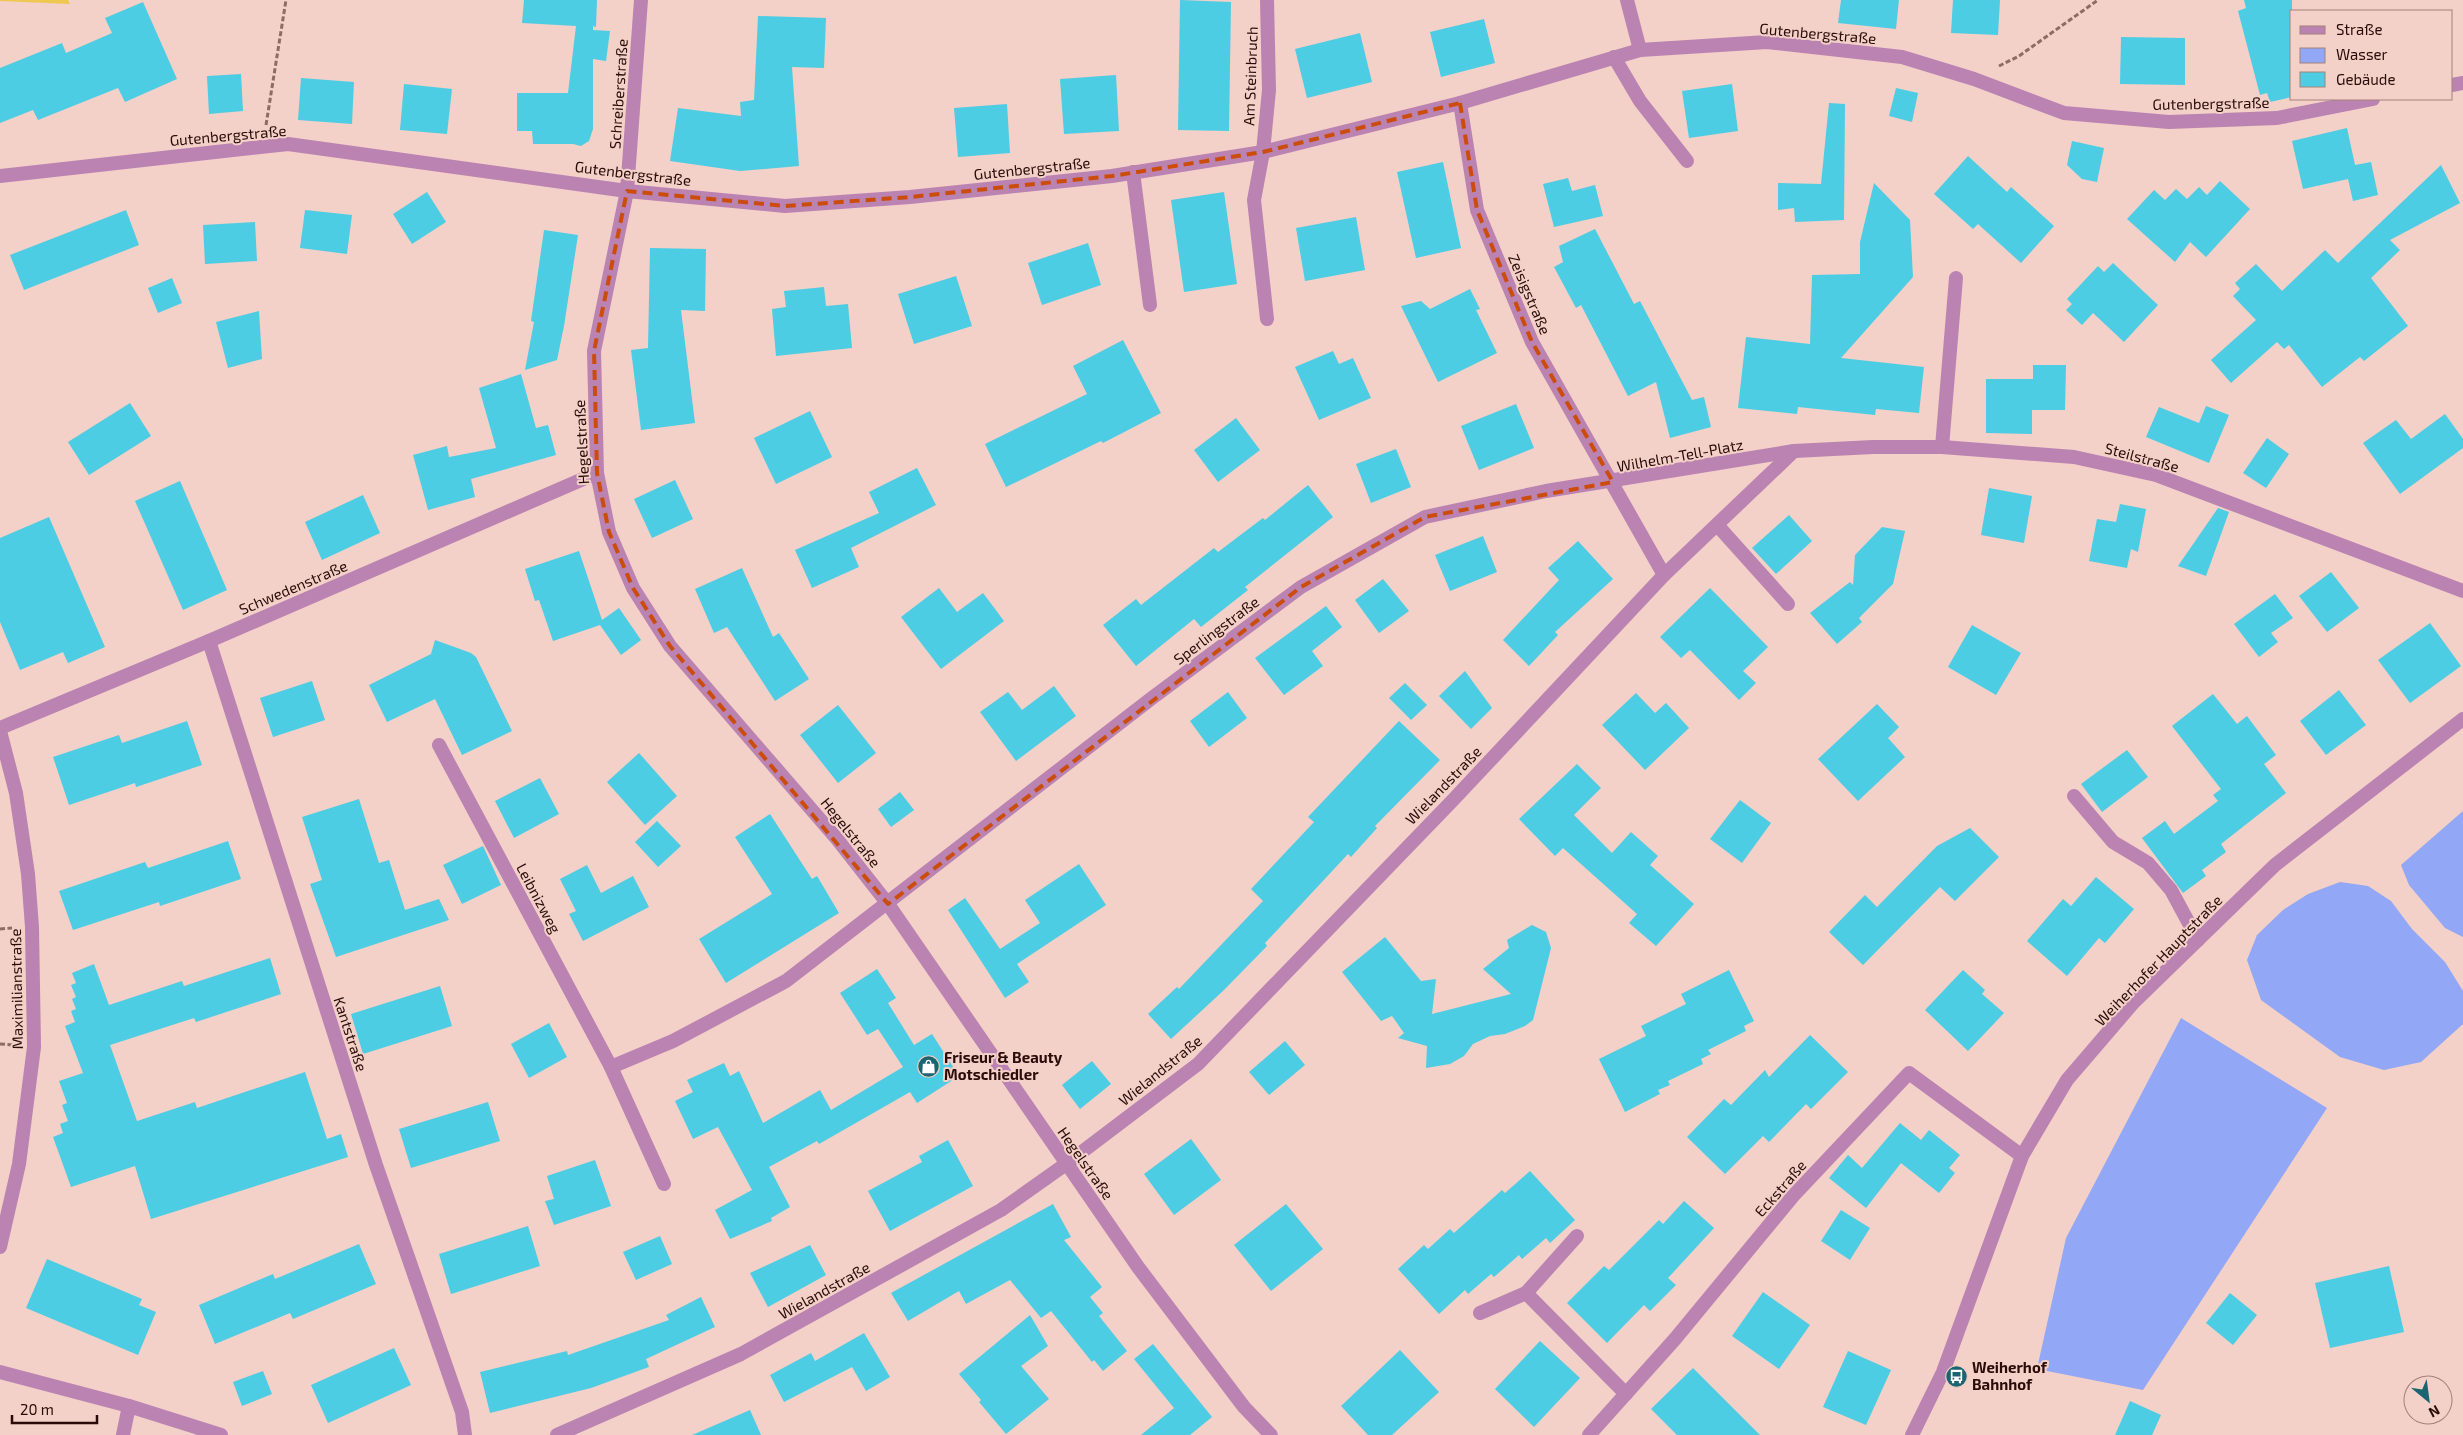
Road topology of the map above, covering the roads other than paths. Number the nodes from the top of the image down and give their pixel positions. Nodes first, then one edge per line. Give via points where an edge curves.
1 (641, 0) edge
2 (1268, 0) edge
3 (1627, 0) edge
4 (1640, 50) junction
5 (1614, 57) junction
6 (2368, 100) edge
7 (1460, 103) junction
8 (1262, 152) junction
9 (1687, 161) dead end
10 (1133, 172) junction
11 (0, 176) edge
12 (627, 190) junction
13 (1956, 278) dead end
14 (1150, 306) dead end
15 (1267, 319) dead end
16 (1942, 447) junction
17 (1794, 451) junction
18 (597, 473) junction
19 (1613, 482) junction
20 (1718, 526) junction
21 (1664, 575) junction
22 (2463, 591) edge
23 (1788, 604) dead end
24 (209, 641) junction
25 (2463, 719) edge
26 (0, 729) edge
27 (439, 745) dead end
28 (2074, 796) dead end
29 (888, 904) junction
30 (2198, 940) junction
31 (611, 1067) junction
32 (2022, 1156) junction
33 (1066, 1164) junction
34 (664, 1184) dead end
35 (1577, 1236) dead end
36 (0, 1247) edge
37 (1526, 1293) junction
38 (1480, 1313) dead end
39 (0, 1372) edge
40 (1626, 1394) junction
41 (129, 1406) junction
42 (123, 1435) edge
43 (221, 1435) edge
44 (465, 1435) edge
45 (558, 1435) edge
46 (1271, 1435) edge
47 (1589, 1435) edge
48 (1912, 1435) edge

1 - 12 street, Schreiberstraße
2 - 8 street, Am Steinbruch via 1268,90
3 - 4 street
4 - 5 street, Gutenbergstraße
4 - 6 street, Gutenbergstraße via 1767,42 1902,57 2064,112 2169,122 2277,118
5 - 7 street, Gutenbergstraße
5 - 9 street via 1640,101
7 - 8 street, Gutenbergstraße
7 - 19 street, Zeisigstraße via 1477,210 1532,342
8 - 10 street, Gutenbergstraße
8 - 15 street via 1254,200
10 - 12 street, Gutenbergstraße via 910,197 785,206
10 - 14 street
11 - 12 street, Gutenbergstraße via 288,144
12 - 18 street, Hegelstraße via 594,351
13 - 16 street
16 - 17 street, Steilstraße via 1874,446
16 - 22 street, Steilstraße via 2074,457 2156,475
17 - 19 street, Wilhelm-Tell-Platz
17 - 20 street
18 - 24 street, Schwedenstraße
18 - 29 street, Hegelstraße via 609,532 633,588 670,646
19 - 21 street, Wilhelm-Tell-Platz
19 - 29 street, Sperlingstraße via 1546,491 1425,517 1301,587 1152,698
20 - 21 street
20 - 23 street
21 - 33 street, Wielandstraße via 1198,1064
24 - 26 street, Schwedenstraße
24 - 44 street, Kantstraße via 376,1165 462,1412
25 - 30 street, Weiherhofer Hauptstraße via 2275,865
26 - 36 street, Maximilianstraße via 16,793 28,874 34,1047 19,1164
27 - 31 street, Leibnizweg
28 - 30 street via 2113,842 2148,864 2160,877 2171,890
29 - 31 street via 786,981 672,1041
29 - 33 street, Hegelstraße
30 - 32 street, Weiherhofer Hauptstraße via 2133,1004 2067,1080
31 - 34 street, Leibnizweg
32 - 40 street, Eckstraße via 1909,1074 1793,1196
32 - 48 street, Weiherhofer Hauptstraße via 1942,1372
33 - 45 street, Wielandstraße via 1001,1210 741,1354
33 - 46 street, Hegelstraße via 1149,1282 1244,1407
35 - 37 street
37 - 38 street
37 - 40 street
39 - 41 street
40 - 47 street, Eckstraße
41 - 42 street
41 - 43 street

